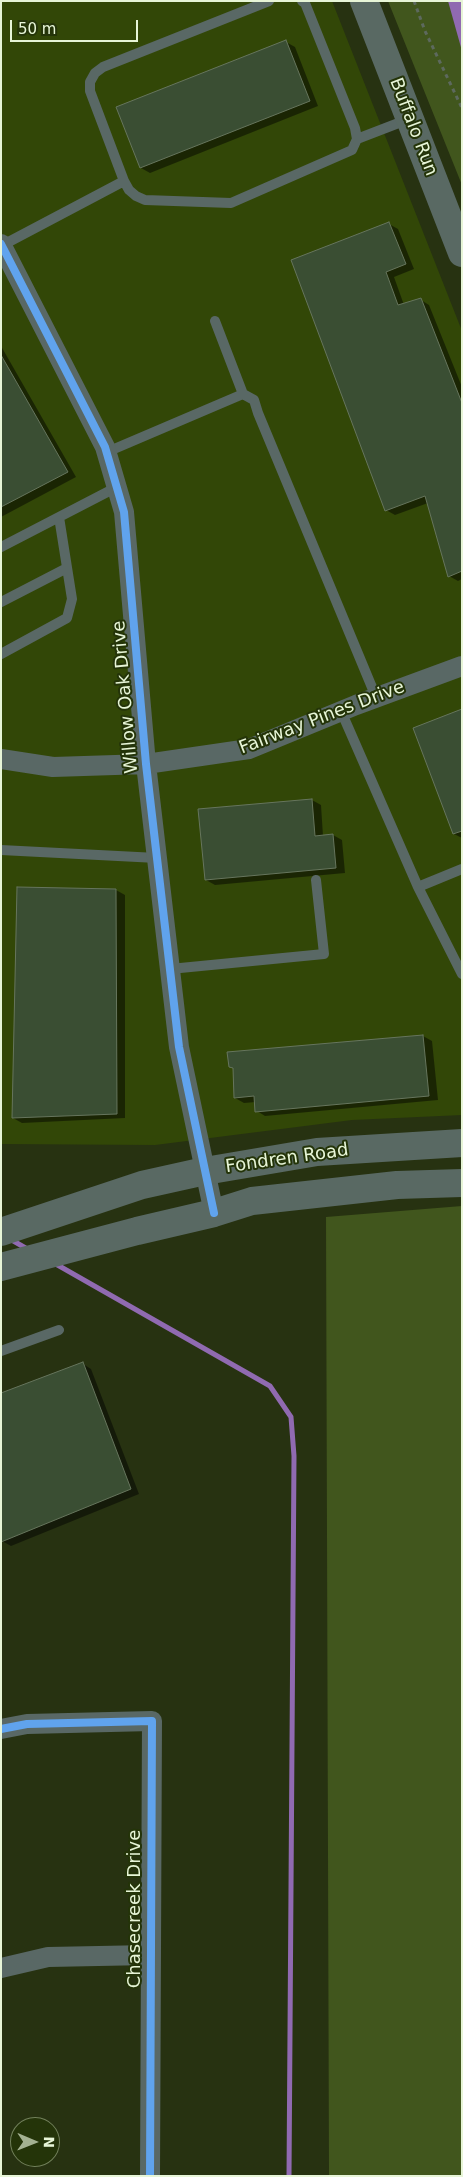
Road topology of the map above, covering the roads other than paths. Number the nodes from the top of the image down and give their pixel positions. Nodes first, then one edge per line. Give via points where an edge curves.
1 (269, 1) edge
2 (302, 1) edge
3 (364, 1) edge
4 (410, 118) junction
5 (357, 139) junction
6 (124, 181) junction
7 (2, 245) edge
8 (462, 253) edge
9 (215, 321) dead end
10 (243, 394) junction
11 (107, 452) junction
12 (117, 487) junction
13 (59, 517) junction
14 (1, 547) edge
15 (67, 568) junction
16 (1, 602) edge
17 (1, 654) edge
18 (462, 666) edge
19 (376, 697) junction
20 (342, 711) junction
21 (1, 759) edge
22 (146, 764) junction
23 (1, 850) edge
24 (157, 858) junction
25 (462, 869) edge
26 (316, 880) dead end
27 (418, 887) junction
28 (170, 969) junction
29 (462, 974) edge
30 (462, 1143) edge
31 (205, 1171) junction
32 (462, 1183) edge
33 (214, 1213) junction
34 (1, 1232) edge
35 (1, 1267) edge
36 (59, 1330) dead end
37 (1, 1351) edge
38 (1, 1729) edge
39 (149, 1955) junction
40 (1, 1968) edge
41 (150, 2176) edge

1 - 6 lane via 95,73 90,82 90,92
2 - 5 lane
3 - 4 main road, Buffalo Run
4 - 5 lane
4 - 8 main road, Buffalo Run
5 - 6 lane via 352,150 231,203 145,200 129,190
6 - 7 lane
7 - 11 street, Willow Oak Drive
9 - 10 lane
10 - 11 lane
10 - 19 lane via 254,400
11 - 12 street, Willow Oak Drive
12 - 13 lane
12 - 22 street, Willow Oak Drive via 124,512
13 - 14 lane
13 - 15 lane
15 - 16 lane
15 - 17 lane via 72,599 67,618
18 - 19 street, Fairway Pines Drive
19 - 20 street, Fairway Pines Drive
20 - 22 street, Fairway Pines Drive via 249,749
20 - 27 lane
21 - 22 street, Fairway Pines Drive via 54,767
22 - 24 street, Willow Oak Drive
23 - 24 lane
24 - 28 street, Willow Oak Drive
25 - 27 lane
26 - 28 lane via 324,954
27 - 29 lane
28 - 31 street, Willow Oak Drive via 179,1047
30 - 31 main road, Fondren Road via 317,1152
31 - 33 street, Willow Oak Drive
31 - 34 main road, Fondren Road via 142,1185
32 - 33 main road via 397,1186 252,1201
33 - 35 main road
36 - 37 lane
38 - 39 street, Chasecreek Drive via 27,1724 152,1720
39 - 40 street via 48,1957
39 - 41 street, Chasecreek Drive

